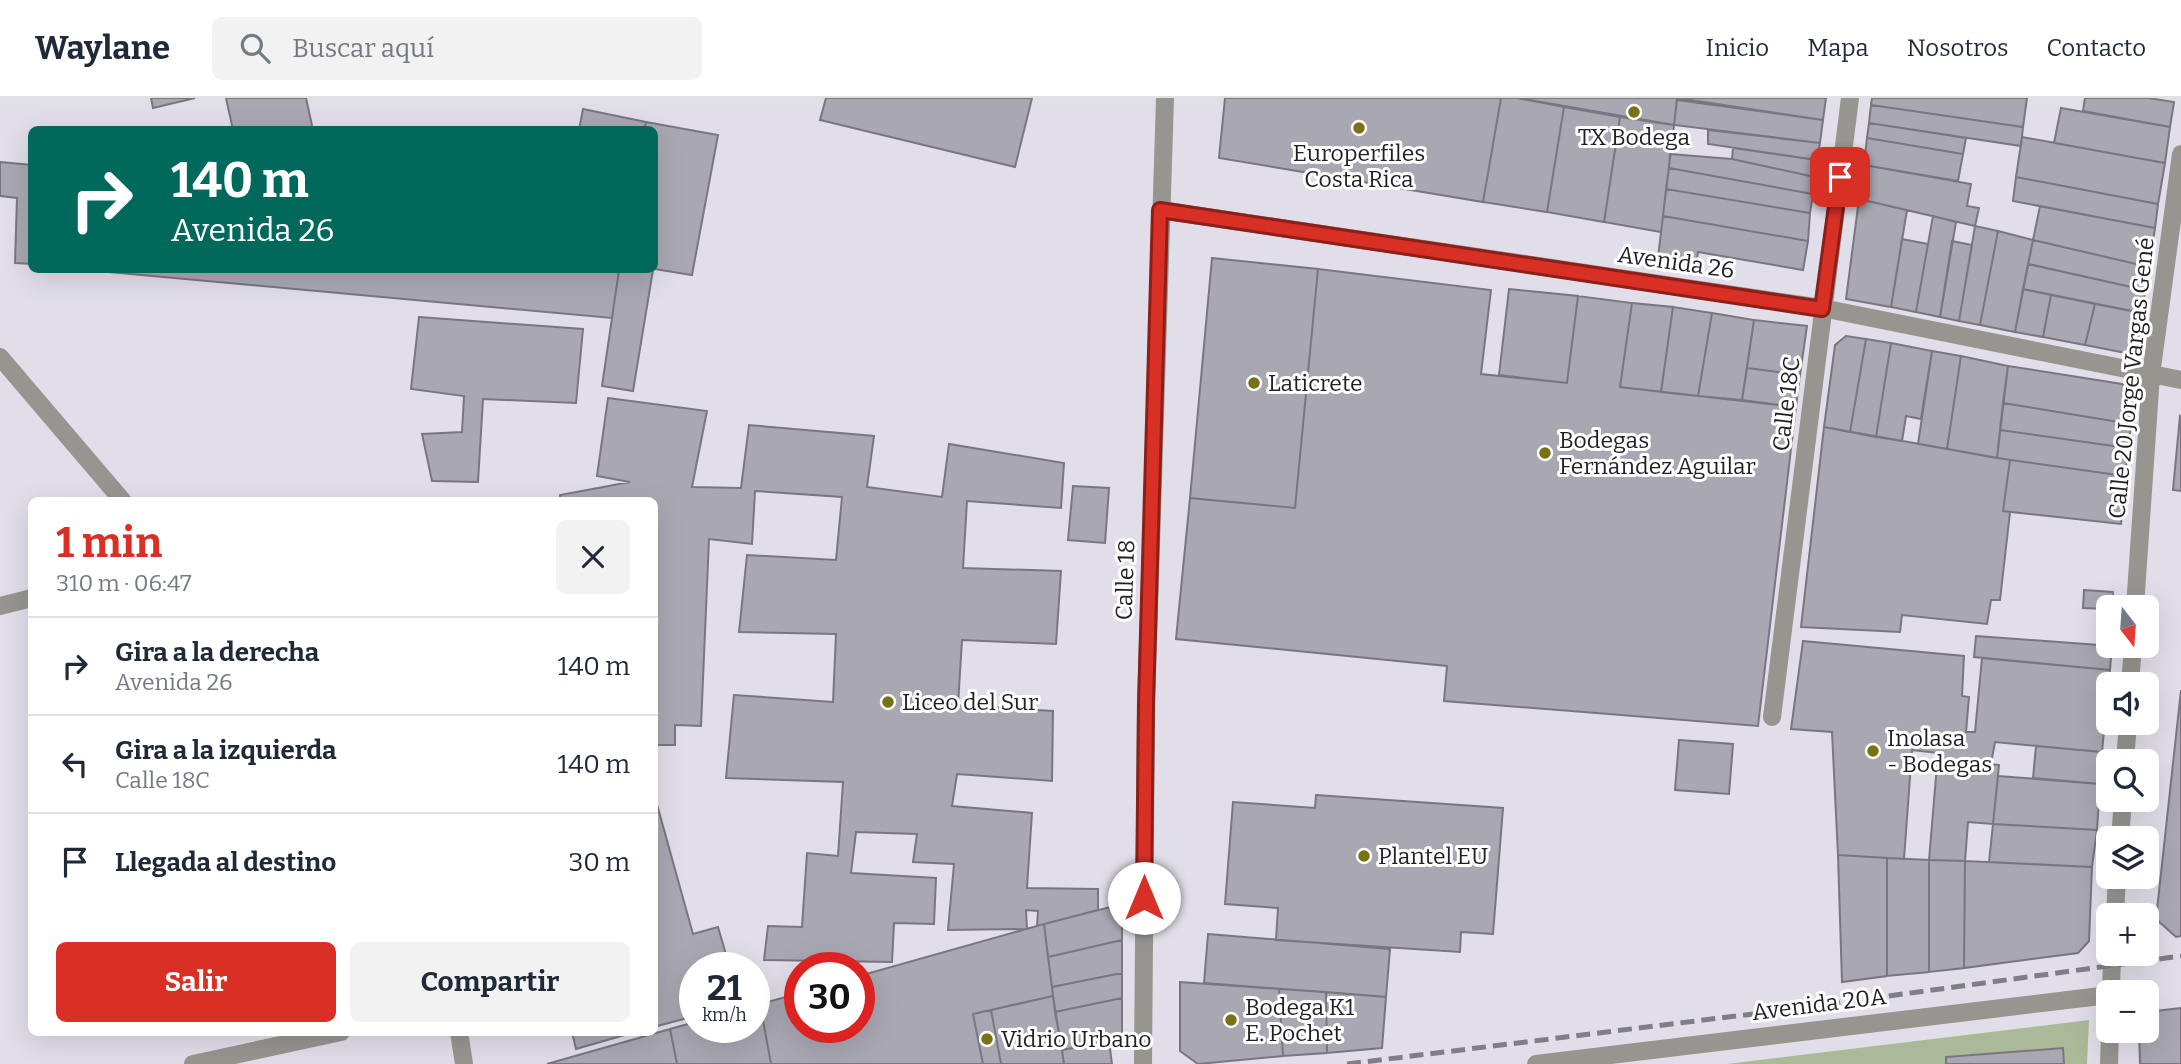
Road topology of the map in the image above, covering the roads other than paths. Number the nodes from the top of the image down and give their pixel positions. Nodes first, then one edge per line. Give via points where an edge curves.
1 (1165, 98) edge
2 (1850, 98) edge
3 (2181, 154) edge
4 (1160, 210) junction
5 (1822, 309) junction
6 (0, 357) edge
7 (2151, 375) junction
8 (2181, 380) edge
9 (119, 497) edge
10 (2136, 595) edge
11 (28, 599) edge
12 (0, 606) edge
13 (1772, 717) dead end
14 (2096, 996) edge
15 (322, 1036) edge
16 (460, 1036) edge
17 (2110, 1043) edge
18 (193, 1064) edge
19 (464, 1064) edge
20 (1143, 1064) edge
21 (1536, 1064) edge
22 (2109, 1064) edge

1 - 4 street, Calle 18
2 - 5 street, Calle 18C
3 - 7 street, Calle 20 Jorge Vargas Gené
4 - 5 street, Avenida 26
4 - 20 street, Calle 18 via 1146,704
5 - 7 street, Avenida 26
5 - 13 street, Calle 18C
6 - 9 street
7 - 8 street, Avenida 26
7 - 10 street, Calle 20 Jorge Vargas Gené
11 - 12 street
14 - 21 street, Avenida 20A
15 - 18 street
16 - 19 street
17 - 22 street

